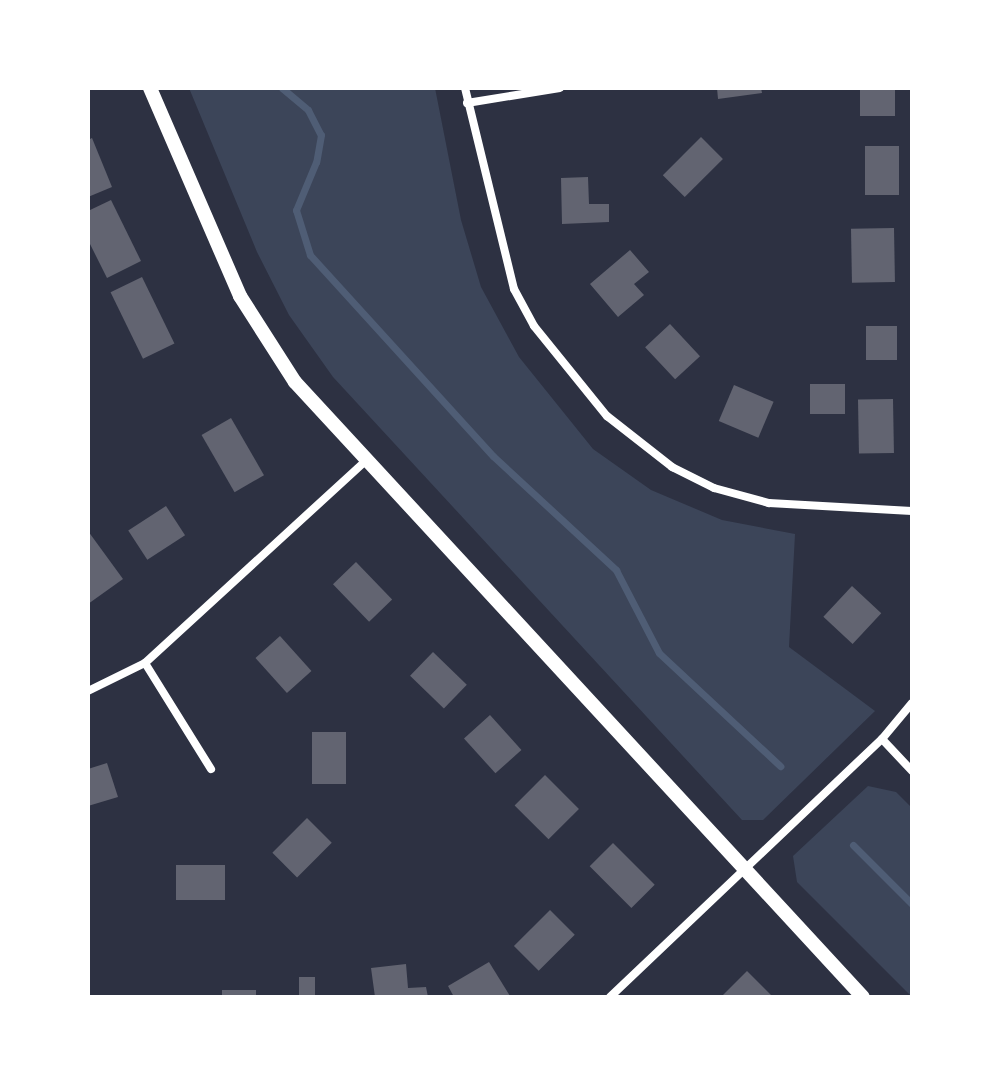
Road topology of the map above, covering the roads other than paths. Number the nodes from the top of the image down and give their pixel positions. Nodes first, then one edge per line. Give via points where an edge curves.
1 (150, 88) edge
2 (465, 88) edge
3 (560, 88) edge
4 (467, 103) junction
5 (364, 462) junction
6 (912, 511) edge
7 (145, 663) junction
8 (88, 691) edge
9 (912, 703) edge
10 (882, 739) junction
11 (211, 769) dead end
12 (912, 771) edge
13 (744, 871) junction
14 (610, 997) edge
15 (863, 997) edge

1 - 5 street via 240,296 295,382
2 - 4 street
3 - 4 street
4 - 6 street via 514,289 534,326 607,416 672,467 714,488 769,503
5 - 7 street
5 - 13 street
7 - 8 street
7 - 11 street
9 - 10 street
10 - 12 street
10 - 13 street
13 - 14 street
13 - 15 street

